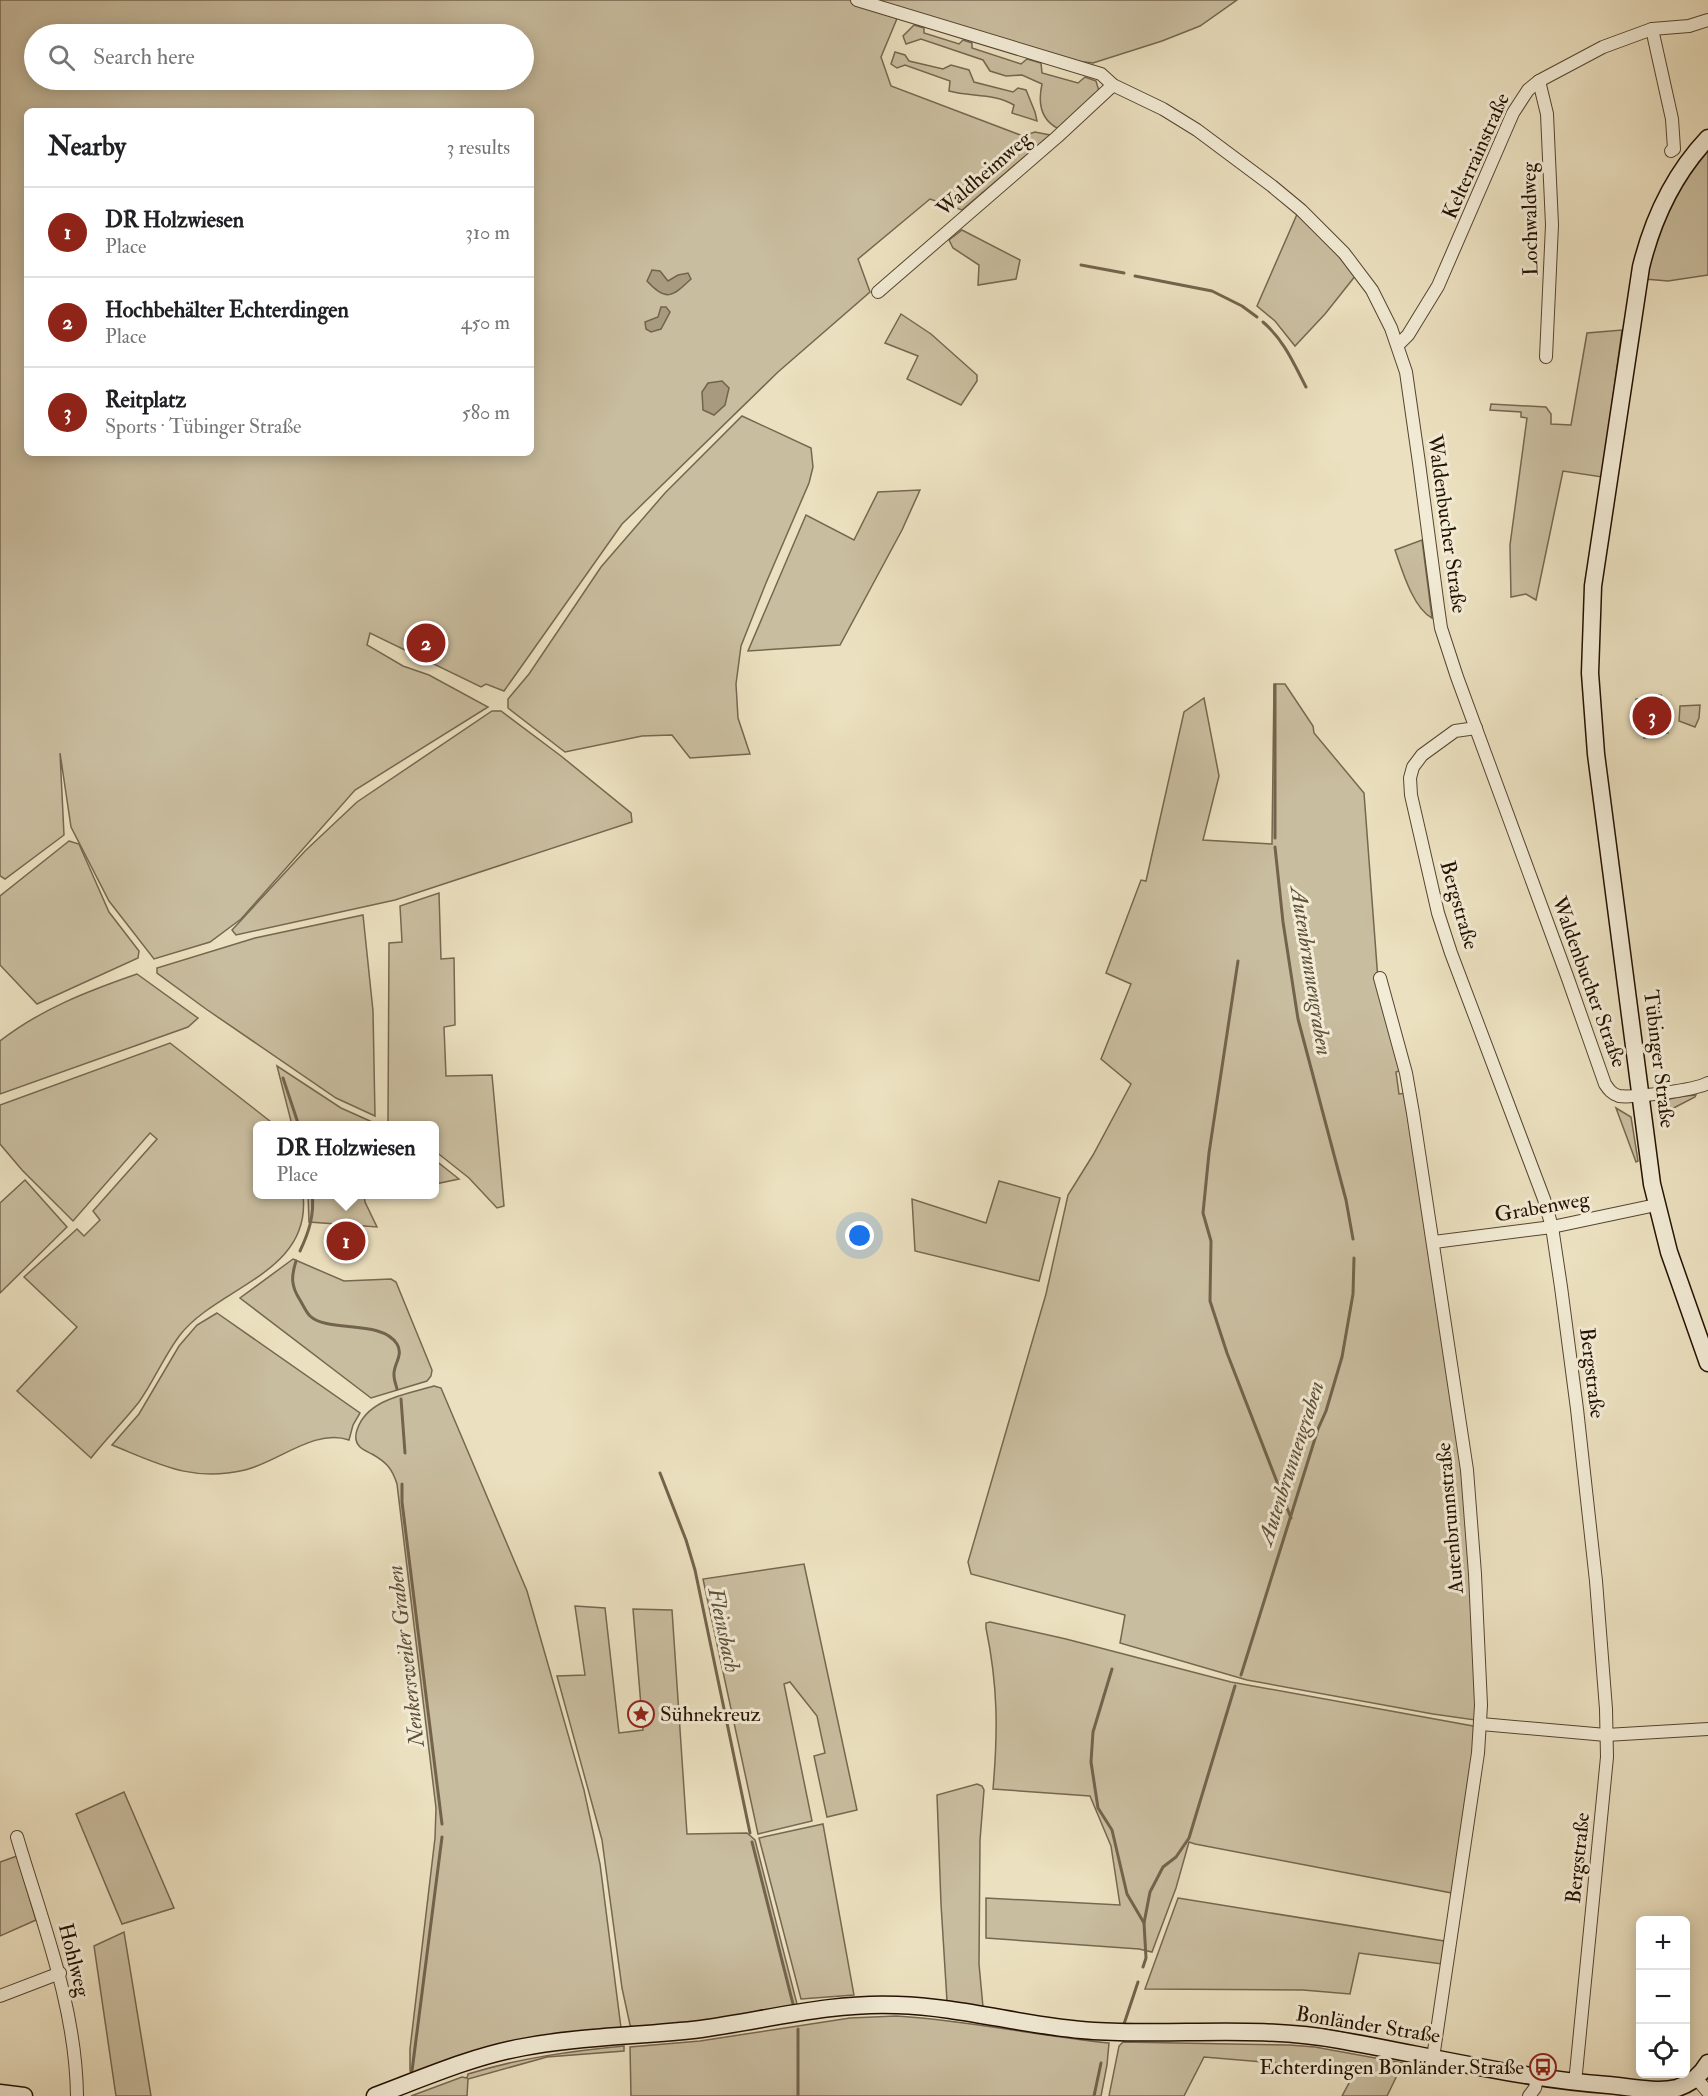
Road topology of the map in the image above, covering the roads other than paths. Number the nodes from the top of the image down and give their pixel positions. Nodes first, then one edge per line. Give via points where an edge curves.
1 (857, 0) edge
2 (1708, 20) edge
3 (1652, 29) junction
4 (1539, 81) junction
5 (1113, 86) junction
6 (1708, 138) edge
7 (1671, 151) dead end
8 (878, 292) dead end
9 (1398, 345) junction
10 (1546, 357) dead end
11 (1476, 728) junction
12 (1380, 978) dead end
13 (1708, 1083) edge
14 (1641, 1094) junction
15 (1656, 1205) junction
16 (1552, 1227) junction
17 (1434, 1242) junction
18 (1708, 1363) edge
19 (1481, 1724) junction
20 (1708, 1728) edge
21 (1606, 1735) junction
22 (17, 1837) dead end
23 (60, 1973) junction
24 (0, 1996) edge
25 (1433, 2058) junction
26 (1708, 2063) edge
27 (1538, 2078) junction
28 (1696, 2078) junction
29 (1575, 2083) junction
30 (1708, 2092) edge
31 (0, 2093) edge
32 (24, 2096) edge
33 (77, 2096) edge
34 (375, 2096) edge
35 (1529, 2096) edge

1 - 5 street, Waldenbucher Straße via 1101,74
2 - 3 street, Kelterrainstraße
3 - 4 street, Kelterrainstraße via 1603,47
3 - 7 street via 1672,119
4 - 9 street, Kelterrainstraße via 1513,113 1438,286
4 - 10 street, Lochwaldweg via 1547,114 1552,225
5 - 8 street, Waldheimweg
5 - 9 street, Waldenbucher Straße via 1163,109 1210,139 1301,210 1360,273
6 - 14 street, Tübinger Straße via 1677,177 1648,241 1637,286 1593,586 1590,673 1596,754
9 - 11 street, Waldenbucher Straße via 1409,388 1441,628
11 - 14 street, Waldenbucher Straße via 1605,1084 1617,1095
11 - 16 street, Bergstraße via 1455,731 1422,754 1410,777 1411,795 1451,953
12 - 17 street, Autenbrunnstraße via 1406,1073
13 - 14 street, Waldenbucher Straße via 1690,1090
14 - 15 street, Tübinger Straße
15 - 16 street, Grabenweg
15 - 18 street, Tübinger Straße
16 - 17 street, Grabenweg
16 - 21 street, Bergstraße via 1579,1421 1596,1581
17 - 19 street, Autenbrunnstraße via 1467,1470
19 - 21 street
19 - 25 street, Autenbrunnstraße
20 - 21 street
21 - 29 street, Bergstraße
22 - 23 street, Hohlweg
23 - 24 street
23 - 33 street, Hohlweg via 77,2072
25 - 27 street, Bonländer Straße
25 - 34 street, Bonländer Straße via 1300,2035 1115,2032 893,2005 524,2047 465,2063
26 - 28 street
27 - 29 street, Bonländer Straße
27 - 35 street
28 - 29 street, Bonländer Straße via 1683,2086 1665,2089
28 - 30 street
31 - 32 street

